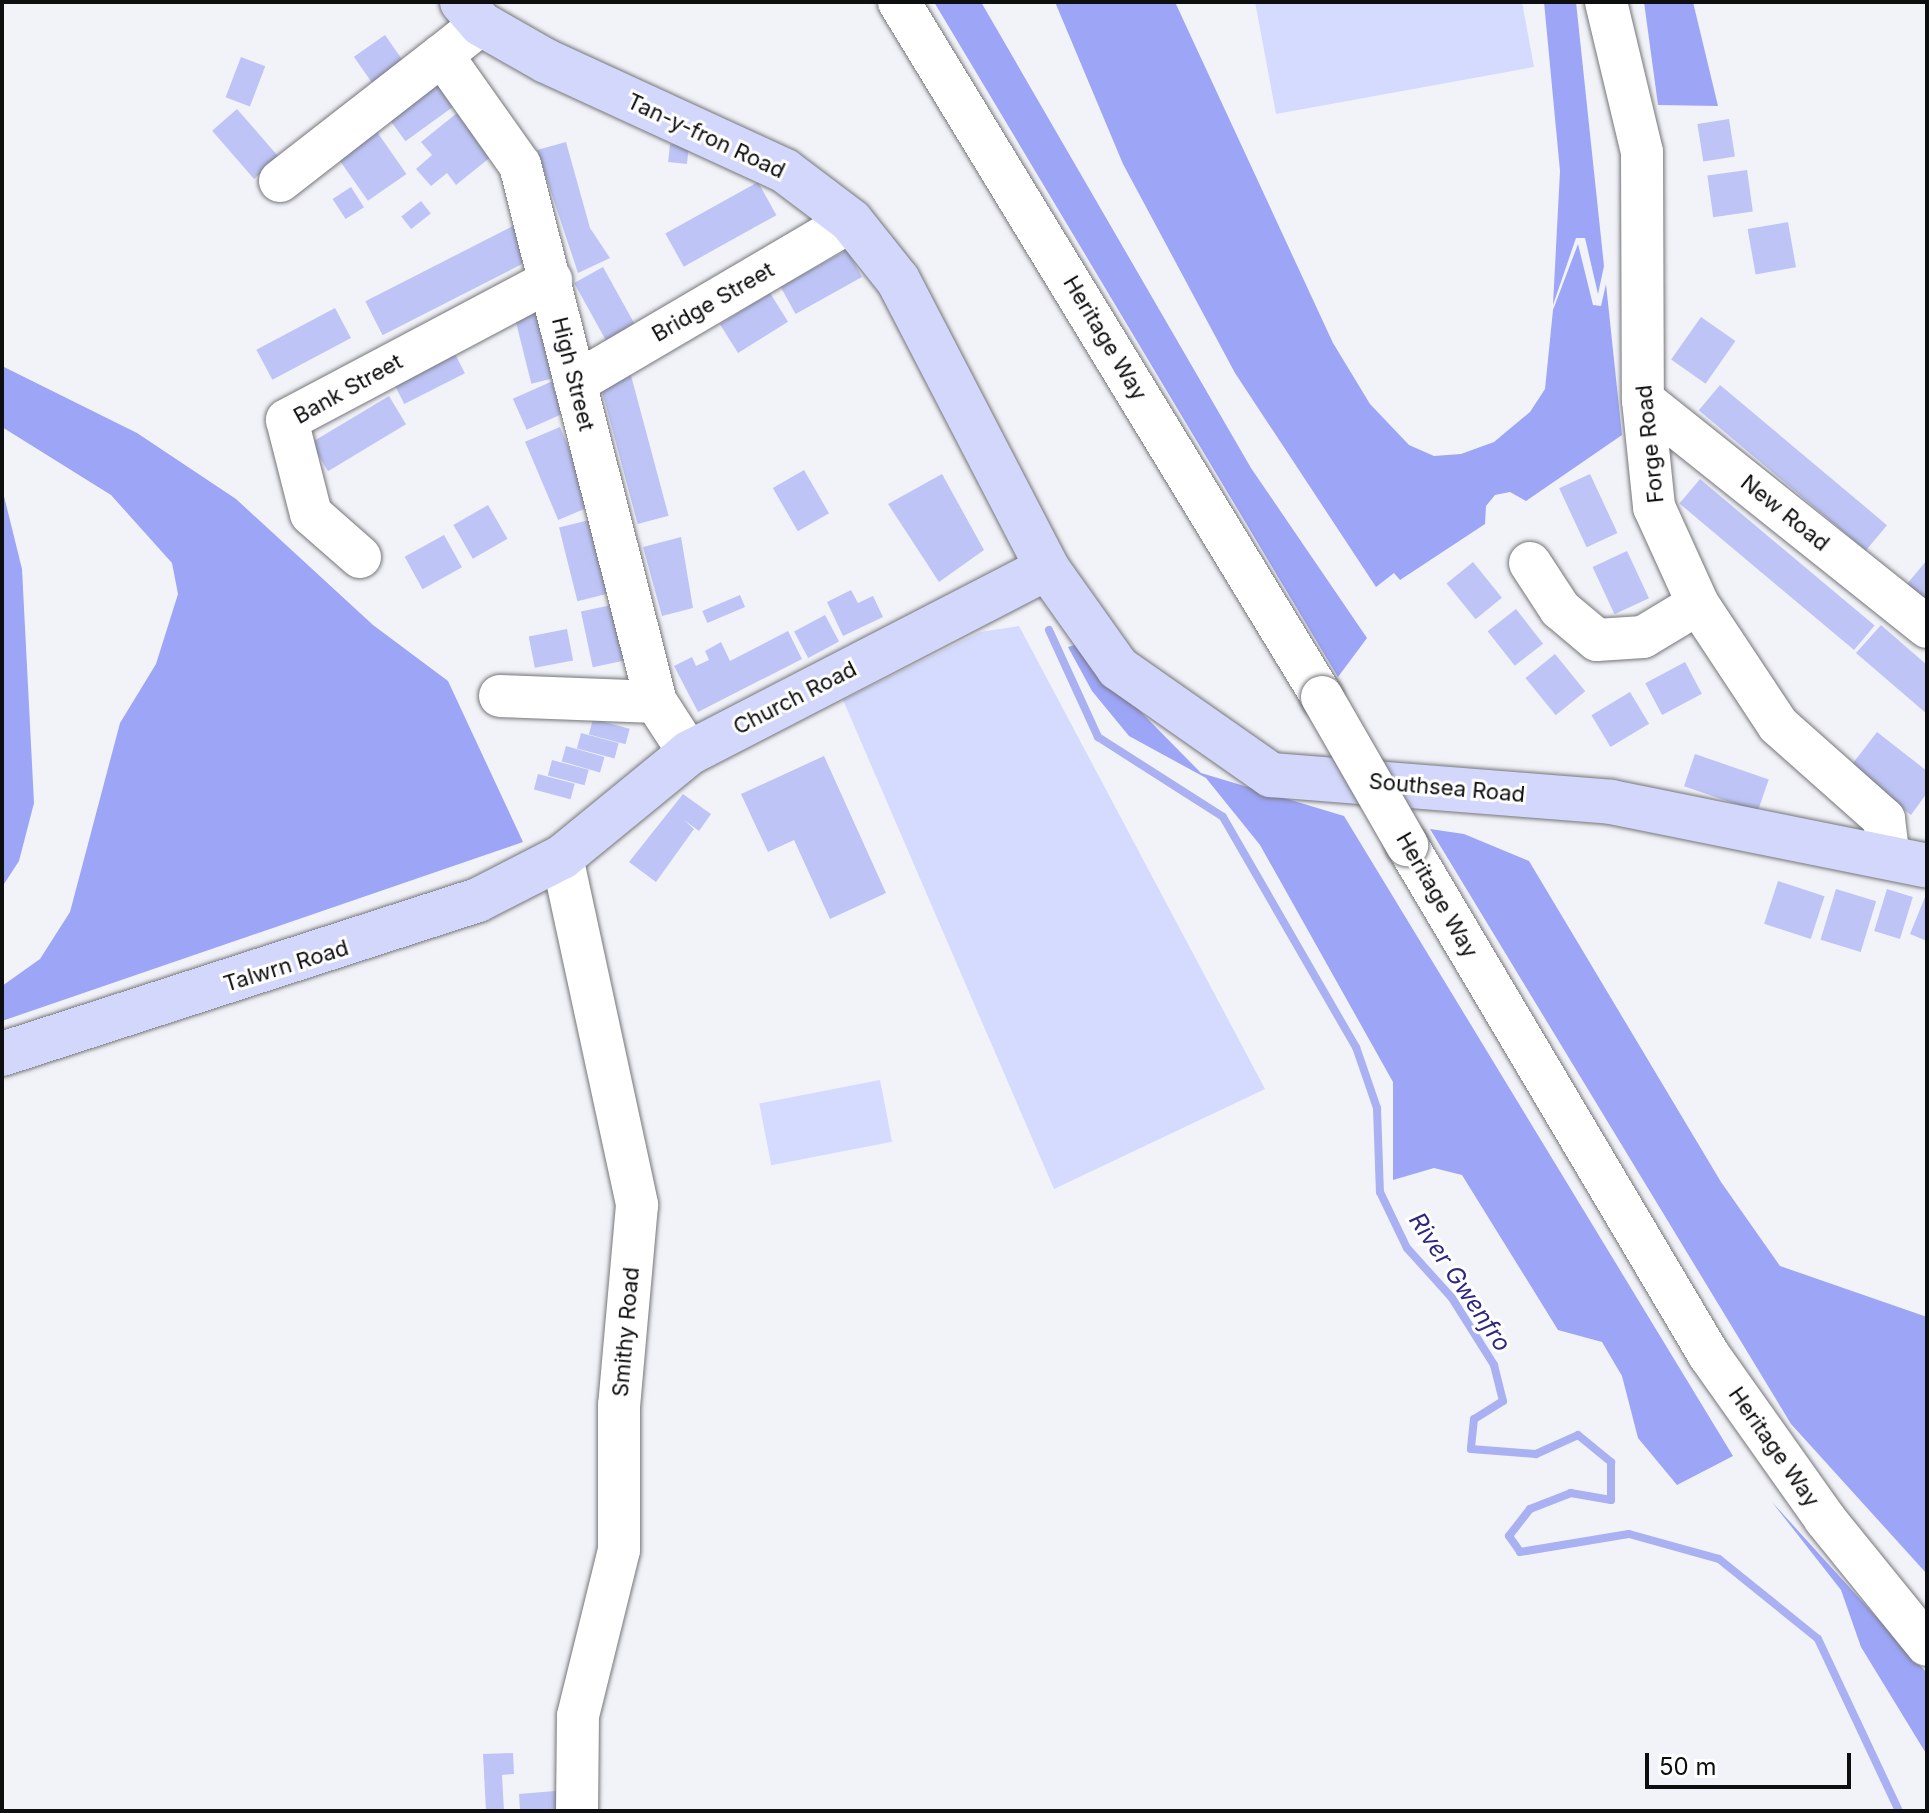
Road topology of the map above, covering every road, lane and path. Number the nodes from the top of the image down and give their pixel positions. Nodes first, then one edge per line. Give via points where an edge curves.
1 (899, 2) edge
2 (1606, 2) edge
3 (471, 13) edge
4 (442, 55) junction
5 (280, 181) dead end
6 (851, 221) junction
7 (551, 280) junction
8 (575, 383) junction
9 (1643, 400) junction
10 (360, 557) dead end
11 (1530, 563) dead end
12 (1047, 568) junction
13 (1698, 604) junction
14 (1927, 627) edge
15 (500, 696) dead end
16 (656, 702) junction
17 (689, 753) junction
18 (562, 857) junction
19 (1908, 862) edge
20 (2, 1054) edge
21 (1927, 1645) edge
22 (577, 1811) edge

1 - 21 street, Heritage Way, bridge via 1322,697 1709,1355 1825,1519
2 - 9 street, Forge Road via 1642,152
3 - 4 street
3 - 6 main road, Tan-y-fron Road via 785,171
4 - 5 street
4 - 7 street, High Street via 520,165
6 - 8 street, Bridge Street
6 - 12 main road, Tan-y-fron Road via 898,280
7 - 8 street, High Street
7 - 10 street, Bank Street via 287,420 311,514
8 - 16 street, High Street
9 - 13 street, Forge Road via 1654,507
9 - 14 street, New Road
11 - 13 street via 1560,609 1597,640 1643,637
12 - 17 main road, Church Road
12 - 19 main road, Southsea Road via 1118,668 1271,775 1611,802
13 - 19 street, Forge Road via 1778,725 1884,819
15 - 16 street
16 - 17 street, High Street
17 - 18 main road, Church Road
18 - 20 main road, Talwrn Road via 478,900 366,942
18 - 22 street, Smithy Road via 637,1205 619,1405 619,1550 578,1716

